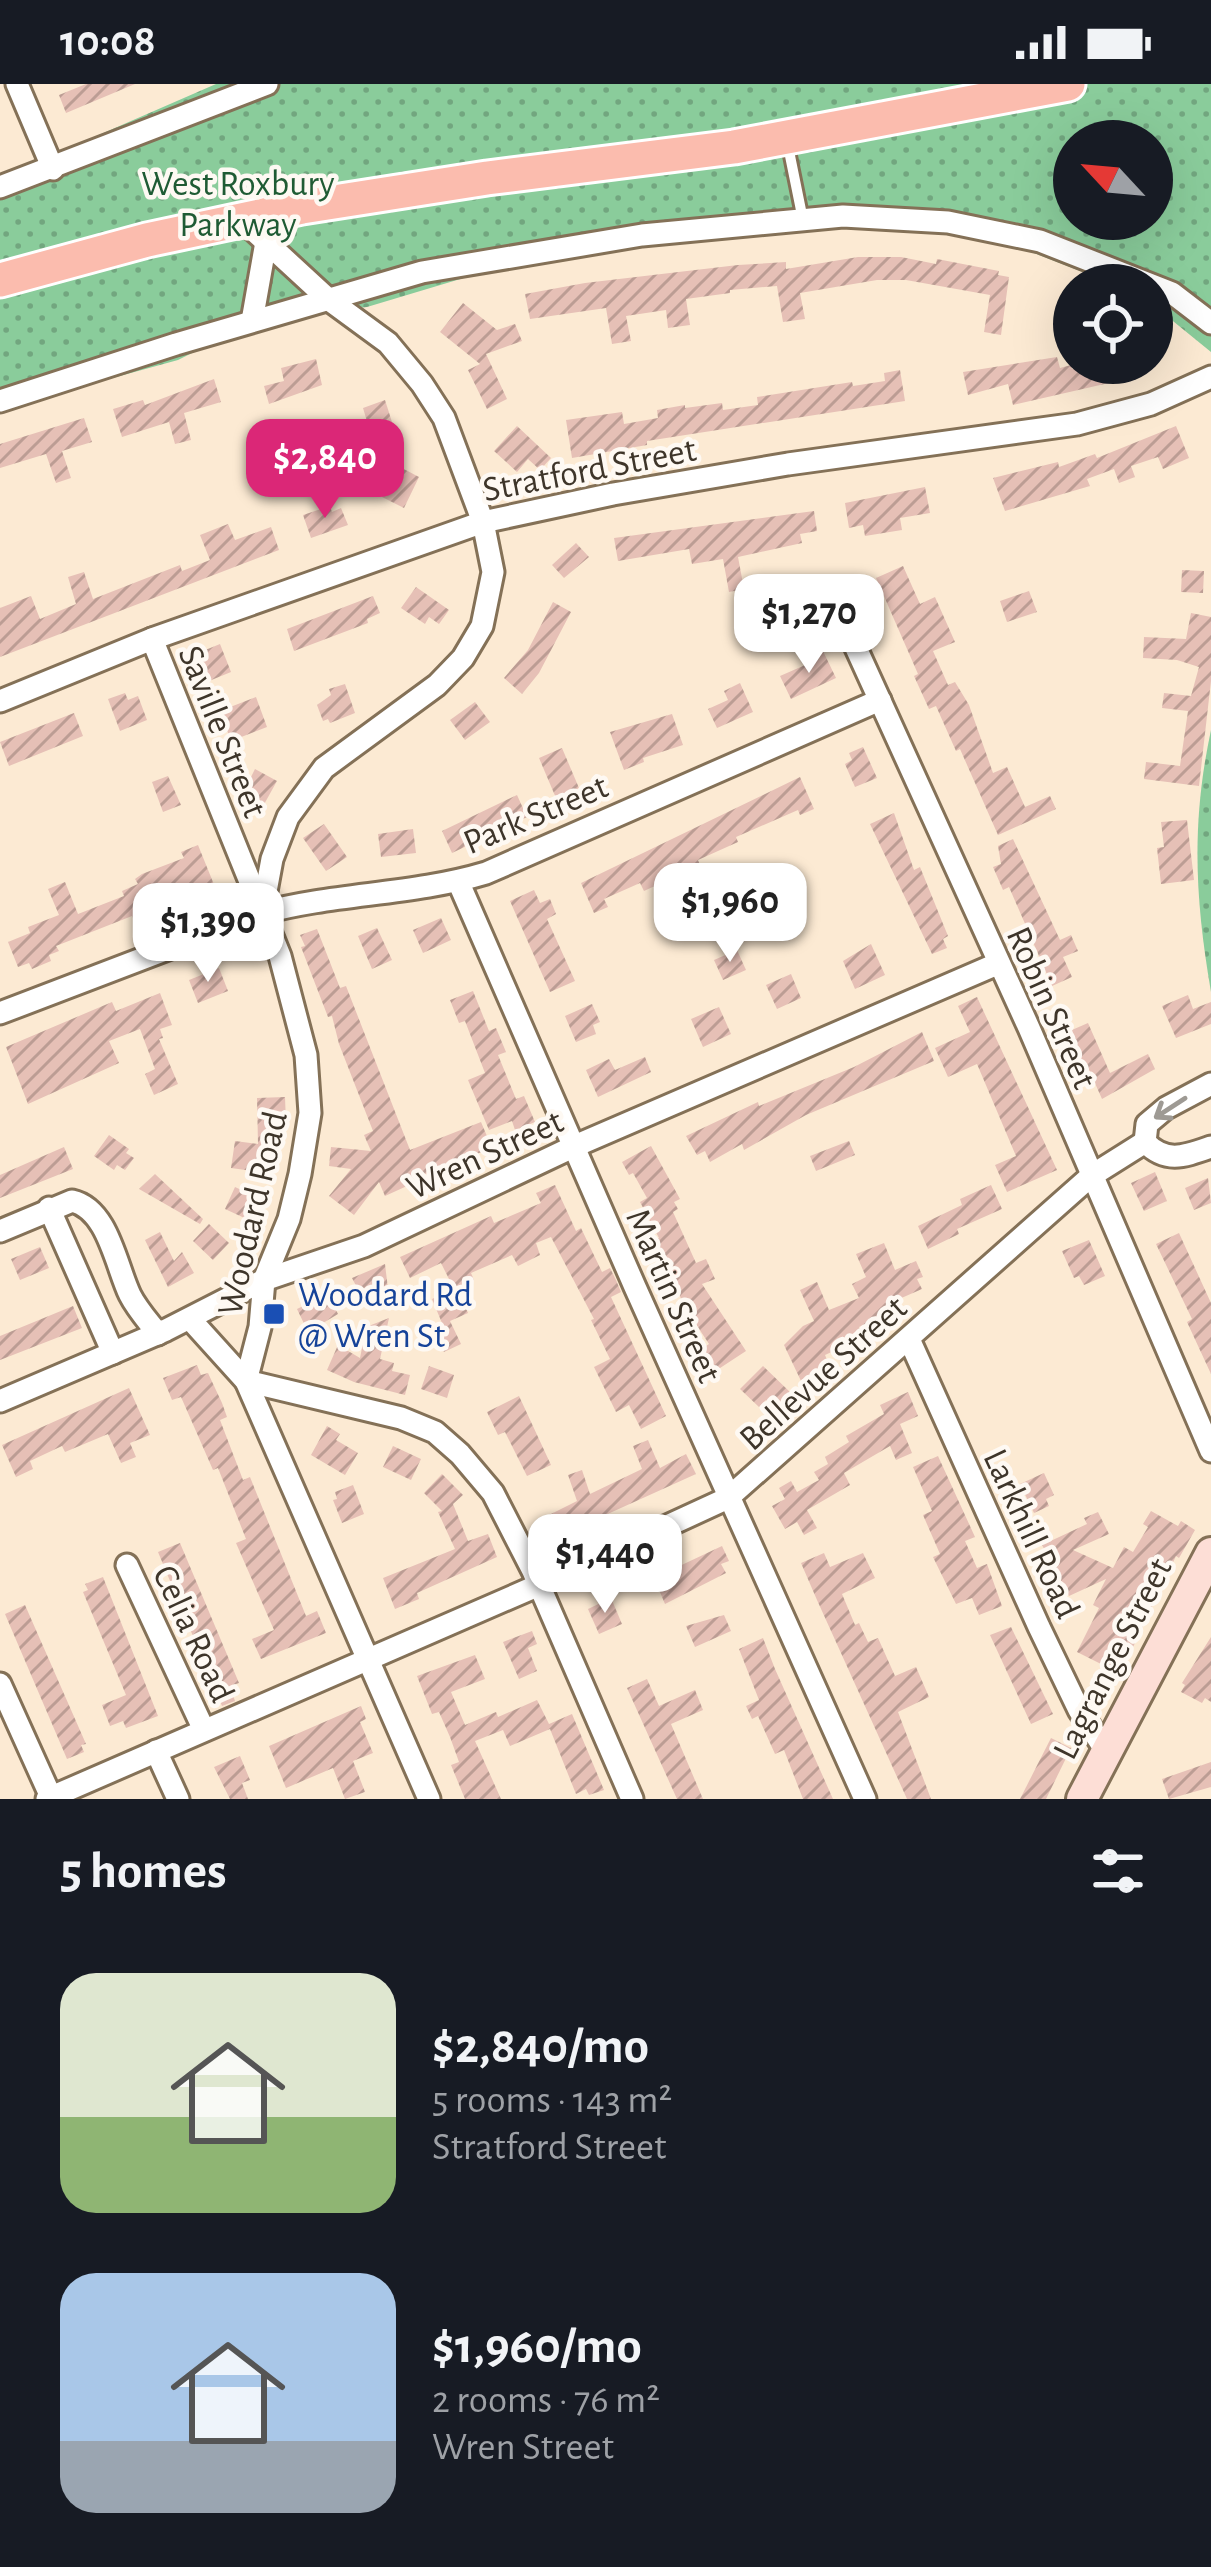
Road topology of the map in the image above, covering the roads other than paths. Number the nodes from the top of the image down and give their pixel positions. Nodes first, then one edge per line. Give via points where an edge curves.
1 (17, 84) edge
2 (267, 84) edge
3 (1068, 84) edge
4 (233, 90) edge
5 (787, 138) junction
6 (53, 169) junction
7 (0, 187) edge
8 (240, 218) junction
9 (802, 220) junction
10 (266, 242) junction
11 (0, 280) edge
12 (328, 299) junction
13 (252, 322) junction
14 (1211, 322) edge
15 (1211, 376) edge
16 (0, 401) edge
17 (483, 522) junction
18 (831, 593) dead end
19 (152, 639) junction
20 (880, 700) junction
21 (0, 701) edge
22 (458, 881) junction
23 (262, 914) junction
24 (997, 964) junction
25 (0, 1013) edge
26 (1211, 1084) edge
27 (1145, 1142) junction
28 (574, 1146) junction
29 (1211, 1147) edge
30 (1091, 1176) junction
31 (49, 1208) junction
32 (0, 1231) edge
33 (264, 1280) junction
34 (190, 1319) junction
35 (158, 1334) junction
36 (909, 1339) junction
37 (113, 1353) junction
38 (246, 1381) junction
39 (0, 1401) edge
40 (1211, 1451) edge
41 (728, 1498) junction
42 (1211, 1553) edge
43 (127, 1564) dead end
44 (539, 1586) junction
45 (368, 1659) junction
46 (0, 1684) edge
47 (204, 1730) junction
48 (1106, 1750) junction
49 (156, 1751) junction
50 (49, 1798) edge
51 (178, 1799) edge
52 (429, 1799) edge
53 (632, 1799) edge
54 (865, 1799) edge
55 (1082, 1799) edge

1 - 6 street
2 - 4 street
3 - 5 main road
4 - 6 street
5 - 8 main road
5 - 9 lane
6 - 7 street
8 - 10 street
8 - 11 main road
9 - 12 street via 642,235 444,268
9 - 14 street via 948,222 1040,241 1172,293
10 - 12 street
10 - 13 street
12 - 13 street
12 - 17 street via 388,344 422,384 444,418
13 - 16 street
15 - 17 street, Stratford Street via 1151,404 1077,424 744,472
17 - 19 street, Stratford Street
17 - 23 street via 493,572 482,626 437,685 324,768 288,817
18 - 20 street, Robin Street
19 - 21 street, Stratford Street
19 - 23 street, Saville Street
20 - 22 street, Park Street
20 - 24 street, Robin Street
22 - 23 street, Park Street
22 - 28 street, Martin Street
23 - 25 street, Park Street
23 - 33 street, Woodard Road via 296,1004 310,1113 289,1219
24 - 28 street, Wren Street
24 - 30 street, Robin Street
26 -> 27 street, Bellevue Street via 1147,1124
27 - 29 street via 1176,1159
27 - 30 street, Bellevue Street
28 - 33 street, Wren Street via 364,1246
28 - 41 street, Martin Street
30 - 36 street, Bellevue Street
30 - 40 street, Robin Street
31 - 32 street
31 - 35 street via 72,1201 92,1210 131,1298
31 - 37 street
33 - 34 street, Wren Street
33 - 38 street, Woodard Road
34 - 35 street, Wren Street
34 - 38 street
35 - 37 street, Wren Street
36 - 41 street, Bellevue Street
36 - 48 street, Larkhill Road via 1039,1627
37 - 39 street, Wren Street
38 - 44 street via 375,1409 435,1432 493,1493
38 - 45 street
41 - 44 street, Bellevue Street
41 - 54 street, Martin Street
42 - 48 main road, Lagrange Street
43 - 47 street, Celia Road
44 - 45 street, Bellevue Street
44 - 53 street
45 - 47 street, Bellevue Street
45 - 52 street
46 - 50 street
47 - 49 street, Bellevue Street
48 - 55 main road, Lagrange Street
49 - 50 street, Bellevue Street
49 - 51 street

